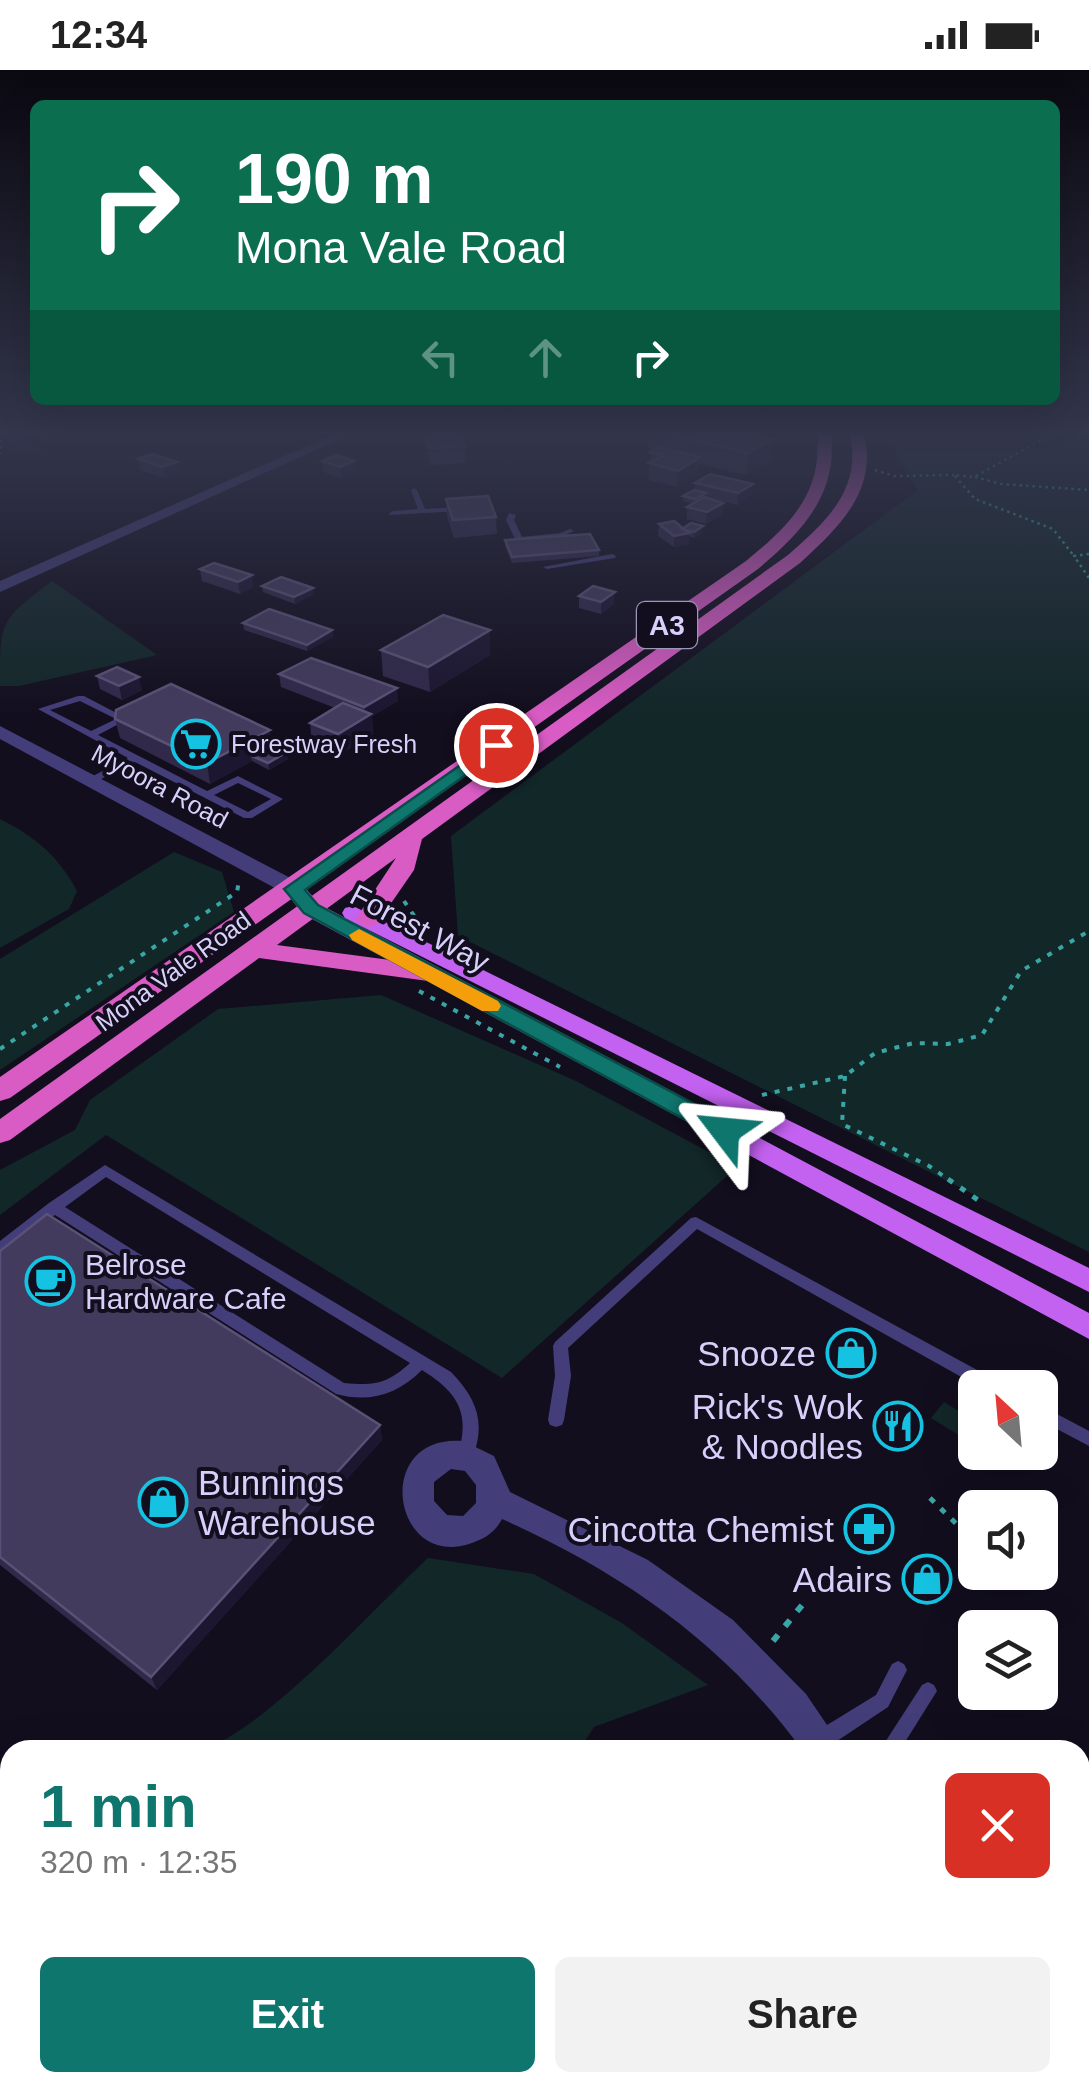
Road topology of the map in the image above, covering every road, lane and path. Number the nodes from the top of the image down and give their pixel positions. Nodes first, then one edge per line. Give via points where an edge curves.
1 (132, 528) edge
2 (516, 528) edge
3 (791, 528) edge
4 (824, 528) edge
5 (1051, 528) edge
6 (570, 530) dead end
7 (1089, 554) edge
8 (612, 556) dead end
9 (1074, 556) junction
10 (547, 567) dead end
11 (1089, 578) edge
12 (0, 587) edge
13 (137, 712) edge
14 (123, 719) junction
15 (0, 732) edge
16 (90, 734) junction
17 (135, 758) junction
18 (92, 780) junction
19 (207, 795) junction
20 (411, 834) junction
21 (400, 872) junction
22 (239, 878) dead end
23 (294, 889) junction
24 (318, 904) junction
25 (367, 920) junction
26 (1089, 931) edge
27 (254, 950) junction
28 (436, 966) junction
29 (0, 1049) edge
30 (844, 1076) junction
31 (0, 1092) edge
32 (728, 1103) junction
33 (0, 1133) edge
34 (978, 1200) dead end
35 (54, 1207) junction
36 (0, 1249) edge
37 (1089, 1281) edge
38 (1089, 1327) edge
39 (418, 1363) junction
40 (963, 1370) edge
41 (356, 1391) junction
42 (335, 1409) edge
43 (556, 1420) dead end
44 (1058, 1422) edge
45 (1089, 1439) edge
46 (465, 1458) junction
47 (930, 1498) dead end
48 (494, 1501) junction
49 (958, 1525) edge
50 (802, 1604) dead end
51 (774, 1641) dead end
52 (898, 1670) dead end
53 (928, 1691) dead end
54 (817, 1740) edge
55 (830, 1740) edge
56 (896, 1740) edge

1 - 12 street
2 - 6 lane via 519,538
3 - 23 highway, Mona Vale Road / A3
4 - 20 highway, Mona Vale Road / A3 via 794,559
5 - 9 path
7 - 9 path
8 - 10 lane
9 - 11 path
13 - 14 lane
14 - 16 lane
14 - 16 lane via 82,698 42,709
15 - 18 street, Myoora Road
16 - 17 lane
17 - 18 lane
17 - 19 lane
18 - 23 street, Myoora Road
19 - 19 lane via 238,779 278,799 248,816
20 - 21 highway via 412,858
20 - 24 highway, Mona Vale Road / A3
21 - 25 highway
21 - 28 path via 408,910 434,936
22 - 29 path via 237,892
23 - 24 main road, Forest Way
23 - 31 highway, Mona Vale Road / A3
24 - 25 main road, Forest Way
24 - 27 highway, Mona Vale Road / A3
24 - 28 main road, Forest Way
25 - 28 main road, Forest Way
26 - 30 path via 1021,971 982,1036 875,1053
27 - 28 highway
27 - 33 highway, Mona Vale Road / A3
28 - 32 main road, Forest Way
28 - 38 main road, Forest Way
30 - 32 path
30 - 34 path via 842,1124 929,1166
32 - 37 main road, Forest Way
35 - 36 lane
35 - 39 lane via 105,1170
35 - 41 lane via 341,1389
39 - 41 lane via 400,1382 374,1393
39 - 46 lane via 446,1376 473,1411
40 - 43 lane via 696,1222 560,1346
41 - 42 lane
44 - 45 lane
46 - 48 street via 490,1473
46 - 48 street via 441,1460 422,1474 414,1495 421,1516 462,1529 485,1517
47 - 49 path
48 - 54 street via 580,1538 665,1586 767,1676
50 - 51 path
52 - 55 lane via 882,1702
53 - 56 lane

